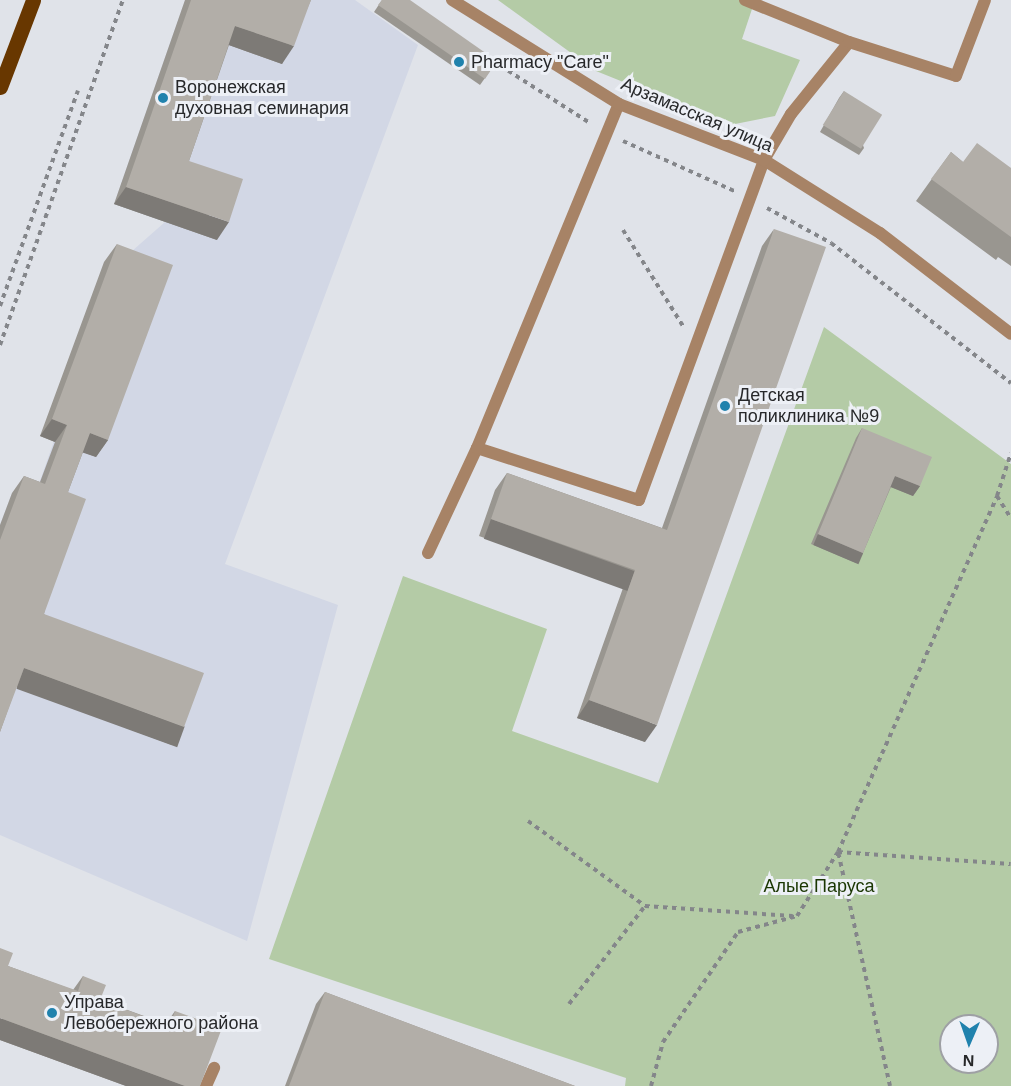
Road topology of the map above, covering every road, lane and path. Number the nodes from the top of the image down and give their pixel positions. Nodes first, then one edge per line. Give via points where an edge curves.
1 (33, 0) edge
2 (123, 0) edge
3 (452, 0) edge
4 (744, 0) edge
5 (985, 0) edge
6 (849, 42) junction
7 (486, 57) edge
8 (0, 87) edge
9 (78, 91) dead end
10 (619, 104) junction
11 (607, 133) junction
12 (764, 160) junction
13 (750, 198) junction
14 (623, 230) dead end
15 (0, 306) edge
16 (1011, 334) edge
17 (0, 345) edge
18 (695, 346) junction
19 (1011, 383) edge
20 (477, 448) junction
21 (1011, 453) edge
22 (997, 496) junction
23 (1011, 518) edge
24 (428, 553) dead end
25 (528, 821) dead end
26 (838, 852) junction
27 (1011, 864) edge
28 (645, 906) junction
29 (797, 916) junction
30 (569, 1004) dead end
31 (213, 1068) edge
32 (207, 1086) edge
33 (651, 1086) edge
34 (890, 1086) edge

1 - 8 main road
2 - 17 path
3 - 10 street, Арзамасская улица
4 - 6 street
5 - 6 street via 956,76
6 - 12 street via 791,114
7 - 11 path
9 - 15 path
10 - 11 street
10 - 12 street, Арзамасская улица
11 - 13 path
11 - 20 street
12 - 13 street
12 - 16 street, Арзамасская улица via 880,233
13 - 18 street
13 - 19 path via 831,243
14 - 18 path
18 - 20 street via 639,500
20 - 24 street
21 - 22 path
22 - 23 path
22 - 26 path
25 - 28 path
26 - 27 path
26 - 29 path
26 - 34 path
28 - 29 path
28 - 30 path
29 - 33 path via 738,932 663,1042
31 - 32 street

